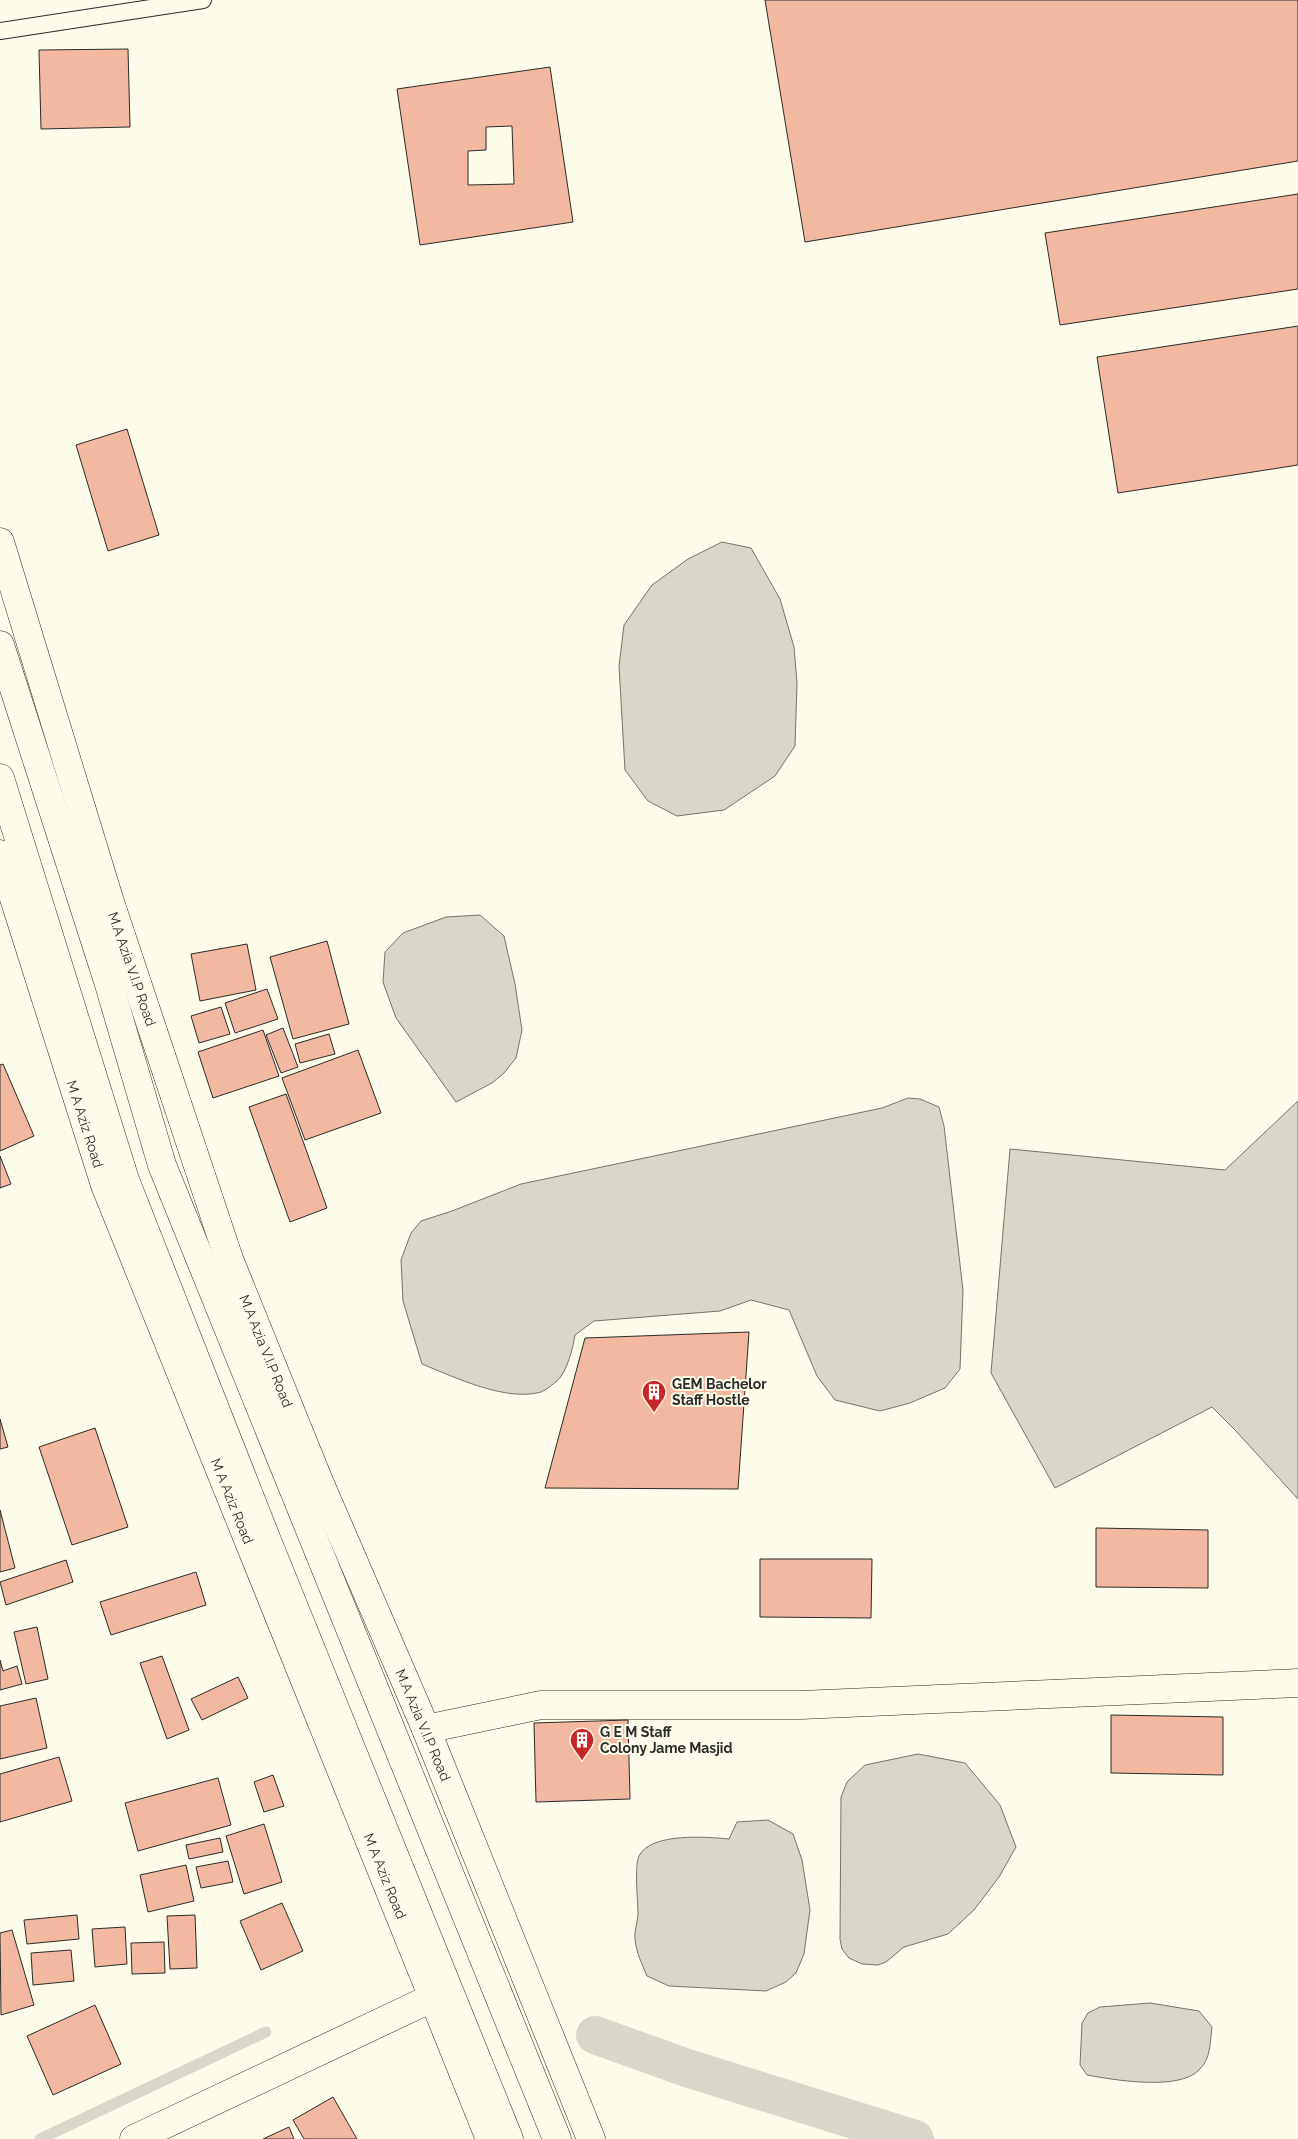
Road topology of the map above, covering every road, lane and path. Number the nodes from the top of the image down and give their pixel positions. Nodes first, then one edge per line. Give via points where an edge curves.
1 (203, 0) edge
2 (0, 31) edge
3 (0, 542) edge
4 (0, 645) edge
5 (0, 778) edge
6 (0, 854) edge
7 (1298, 1683) edge
8 (426, 1729) junction
9 (434, 1997) junction
10 (134, 2139) edge
11 (490, 2139) edge
12 (509, 2139) edge
13 (557, 2139) edge
14 (591, 2139) edge

1 - 2 lane
3 - 8 main road, M.A Azia V.I.P Road via 110,902 229,1259 318,1479
4 - 13 main road via 108,981 162,1165
5 - 12 main road via 125,1180
6 - 9 main road, M A Aziz Road via 105,1185
7 - 8 main road via 801,1705 541,1705
8 - 14 main road, M.A Azia V.I.P Road
9 - 10 main road
9 - 11 main road, M A Aziz Road

